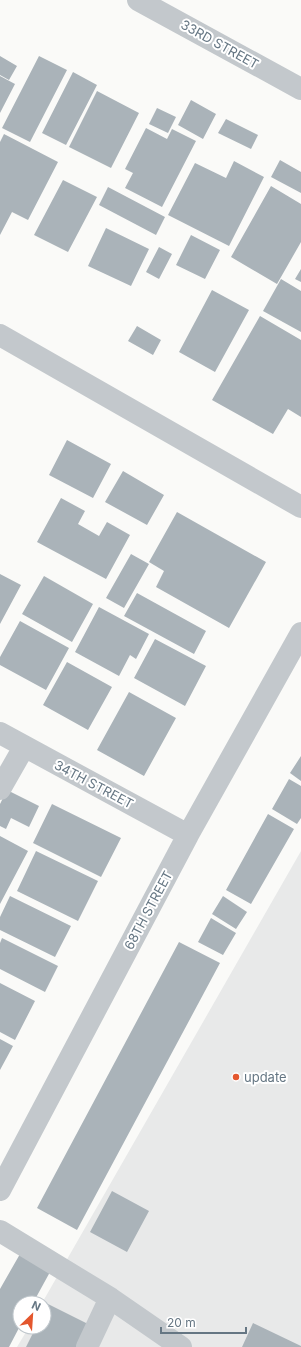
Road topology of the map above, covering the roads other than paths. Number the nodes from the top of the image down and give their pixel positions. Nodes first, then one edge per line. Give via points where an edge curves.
1 (138, 0) edge
2 (301, 89) edge
3 (0, 335) edge
4 (301, 507) edge
5 (301, 633) edge
6 (0, 734) edge
7 (24, 747) junction
8 (0, 789) edge
9 (188, 835) junction
10 (0, 1190) edge
11 (0, 1231) edge
12 (110, 1298) junction
13 (87, 1347) edge
14 (181, 1347) edge

1 - 2 street, 33RD STREET
3 - 4 street
5 - 9 street, 68TH STREET
6 - 7 street, 34TH STREET
7 - 8 street
7 - 9 street, 34TH STREET
9 - 10 street, 68TH STREET
11 - 12 street
12 - 13 street
12 - 14 street

